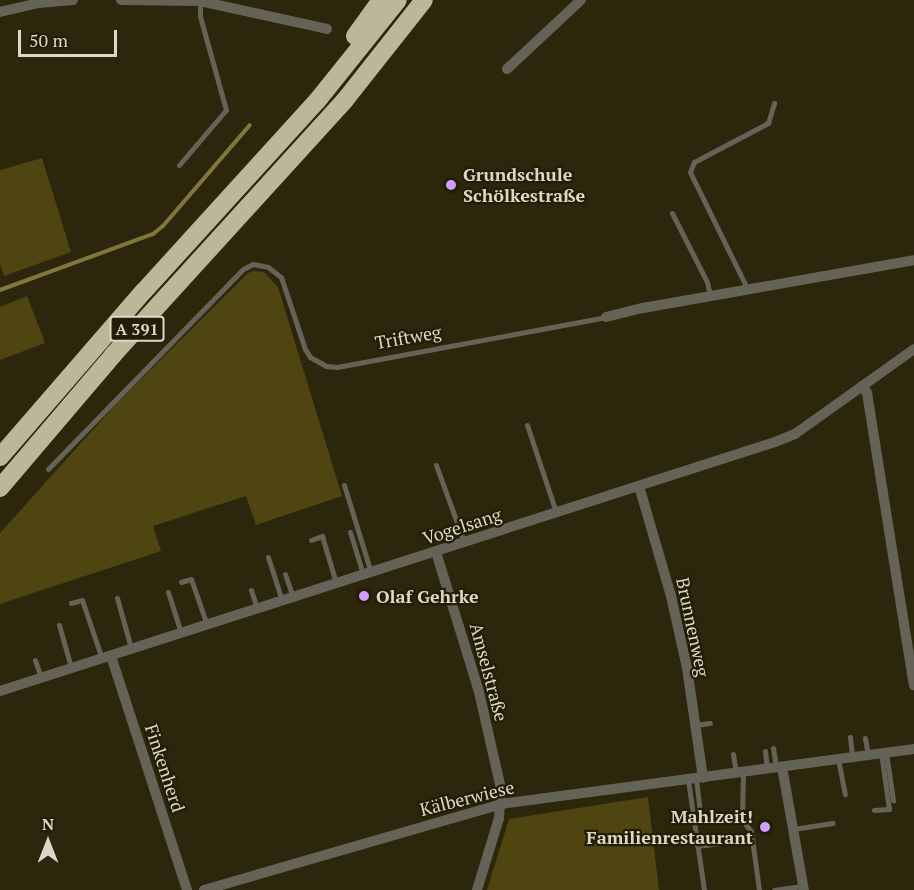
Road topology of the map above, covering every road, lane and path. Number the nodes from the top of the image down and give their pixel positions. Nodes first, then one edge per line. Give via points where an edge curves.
1 (73, 0) edge
2 (121, 0) edge
3 (381, 0) edge
4 (398, 0) edge
5 (424, 0) edge
6 (581, 0) edge
7 (200, 1) edge
8 (0, 12) edge
9 (327, 29) dead end
10 (507, 69) dead end
11 (317, 101) junction
12 (774, 103) dead end
13 (179, 165) dead end
14 (672, 213) dead end
15 (914, 260) edge
16 (747, 288) junction
17 (710, 295) junction
18 (606, 317) joint
19 (914, 349) edge
20 (862, 386) junction
21 (527, 425) dead end
22 (0, 458) edge
23 (436, 465) dead end
24 (48, 469) dead end
25 (344, 485) dead end
26 (639, 486) junction
27 (0, 488) edge
28 (556, 513) junction
29 (350, 532) dead end
30 (311, 540) dead end
31 (464, 543) junction
32 (436, 552) junction
33 (268, 557) dead end
34 (285, 574) dead end
35 (367, 574) junction
36 (181, 582) dead end
37 (337, 584) junction
38 (251, 590) dead end
39 (168, 592) dead end
40 (117, 598) dead end
41 (294, 598) junction
42 (282, 602) junction
43 (71, 603) dead end
44 (257, 610) junction
45 (59, 625) dead end
46 (207, 626) junction
47 (182, 635) junction
48 (132, 650) junction
49 (106, 657) junction
50 (35, 660) dead end
51 (71, 667) junction
52 (41, 677) junction
53 (914, 685) edge
54 (0, 690) edge
55 (710, 723) dead end
56 (695, 725) junction
57 (850, 737) dead end
58 (865, 738) dead end
59 (773, 748) dead end
60 (914, 749) edge
61 (765, 751) dead end
62 (884, 753) junction
63 (733, 754) dead end
64 (868, 755) junction
65 (852, 757) junction
66 (838, 759) junction
67 (775, 768) junction
68 (739, 773) junction
69 (696, 779) junction
70 (845, 794) dead end
71 (893, 800) dead end
72 (501, 804) junction
73 (874, 810) dead end
74 (700, 811) dead end
75 (832, 823) dead end
76 (793, 830) junction
77 (720, 843) dead end
78 (697, 846) junction
79 (803, 888) edge
80 (187, 890) edge
81 (204, 890) edge
82 (477, 890) edge
83 (704, 890) edge
84 (759, 890) edge
85 (774, 890) edge

1 - 8 street
2 - 7 street
3 - 11 highway via 322,79
4 - 11 highway, A 391
5 - 27 highway, A 391 via 345,100 112,355
6 - 10 street
7 - 9 street
7 - 13 lane via 200,16 226,110
11 - 22 highway, A 391 via 101,339
12 - 16 lane via 768,123 694,162 690,172
14 - 17 lane
15 - 16 street, Triftweg
16 - 17 street, Triftweg
17 - 18 street, Triftweg
18 - 24 lane, Triftweg via 326,366 310,357 305,348 281,277 268,267 253,264 243,268
19 - 20 street, Vogelsang
20 - 26 street, Vogelsang via 795,434
20 - 53 street via 867,393
21 - 28 lane
23 - 31 lane
25 - 35 lane
26 - 28 street, Vogelsang
26 - 56 street, Brunnenweg via 671,596
28 - 31 street, Vogelsang
29 - 35 lane
30 - 37 lane via 322,536
31 - 32 street, Vogelsang
32 - 35 street, Vogelsang
32 - 72 street, Amselstraße via 479,692
33 - 42 lane
34 - 41 lane
35 - 37 street, Vogelsang
36 - 46 lane via 191,579
37 - 41 street, Vogelsang
38 - 44 lane
39 - 47 lane
40 - 48 lane
41 - 42 street, Vogelsang
42 - 44 street, Vogelsang
43 - 49 lane via 82,600
44 - 46 street, Vogelsang
45 - 51 lane
46 - 47 street, Vogelsang
47 - 48 street, Vogelsang
48 - 49 street, Vogelsang
49 - 51 street, Vogelsang
49 - 80 street, Finkenherd
50 - 52 lane
51 - 52 street, Vogelsang
52 - 54 street, Vogelsang
55 - 56 lane
56 - 69 street, Brunnenweg
57 - 65 lane
58 - 64 lane
59 - 67 lane
60 - 62 street, Kälberwiese
61 - 67 lane
62 - 64 street, Kälberwiese
62 - 71 lane
62 - 73 lane via 889,809
63 - 68 lane
64 - 65 street, Kälberwiese
65 - 66 street, Kälberwiese
66 - 67 street, Kälberwiese
66 - 70 lane
67 - 68 street, Kälberwiese
67 - 76 street
68 - 69 street, Kälberwiese
68 - 84 lane via 742,820 751,831
69 - 72 street, Kälberwiese
69 - 74 lane
69 - 78 lane
72 - 81 street, Kälberwiese
72 - 82 street, Amselstraße
75 - 76 lane
76 - 79 street
77 - 78 lane
78 - 83 lane
79 - 85 lane

